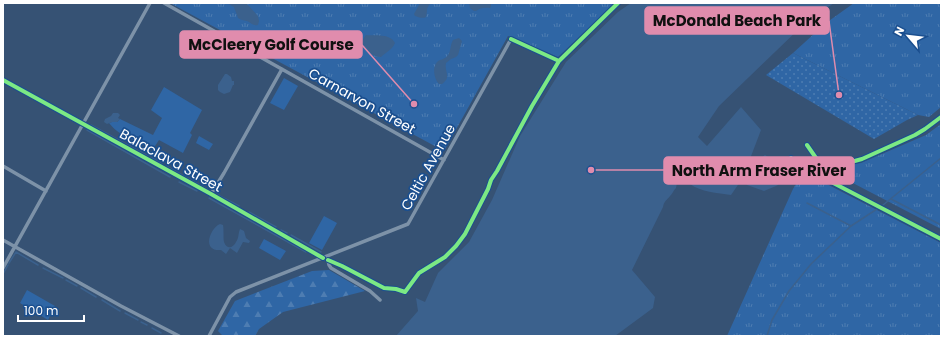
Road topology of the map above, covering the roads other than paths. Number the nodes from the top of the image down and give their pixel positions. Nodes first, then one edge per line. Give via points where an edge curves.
1 (150, 3) edge
2 (164, 3) edge
3 (511, 39) dead end
4 (282, 69) junction
5 (3, 80) edge
6 (83, 124) junction
7 (791, 158) dead end
8 (444, 160) junction
9 (3, 166) edge
10 (46, 191) junction
11 (211, 194) junction
12 (3, 240) edge
13 (941, 240) edge
14 (15, 246) junction
15 (324, 258) junction
16 (3, 268) edge
17 (380, 300) dead end
18 (179, 336) edge
19 (209, 336) edge

1 - 6 street
2 - 4 street, Carnarvon Street
3 - 8 street, Celtic Avenue
4 - 8 street, Carnarvon Street
4 - 11 street
5 - 6 street, Balaclava Street
6 - 10 street
6 - 11 street, Balaclava Street
7 - 13 street via 799,167
8 - 15 street, Celtic Avenue via 408,224
9 - 10 street
10 - 14 street
11 - 15 street, Balaclava Street
12 - 14 street
14 - 16 street
14 - 18 street
15 - 17 street, Balaclava Street via 328,260 331,268 370,290
15 - 19 street, Celtic Avenue via 236,292

